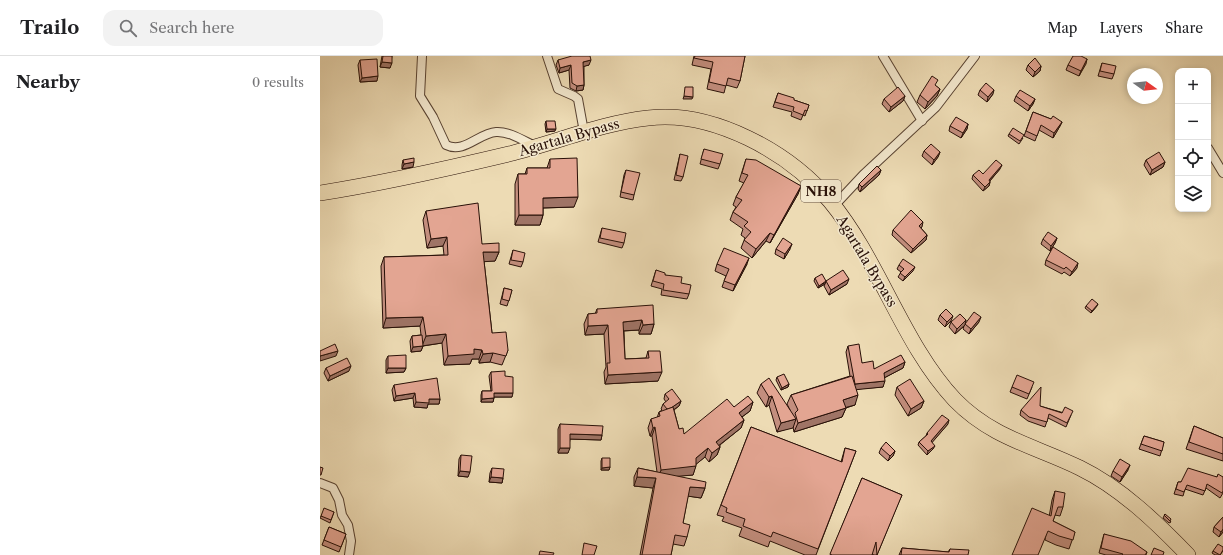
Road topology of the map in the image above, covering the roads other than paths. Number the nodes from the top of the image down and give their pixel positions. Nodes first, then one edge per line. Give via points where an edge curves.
1 (422, 56) edge
2 (547, 56) edge
3 (883, 56) edge
4 (975, 56) edge
5 (922, 121) junction
6 (584, 132) junction
7 (536, 146) junction
8 (1211, 153) edge
9 (1223, 172) edge
10 (320, 193) edge
11 (834, 206) junction
12 (320, 483) edge
13 (349, 555) edge
14 (1188, 555) edge

1 - 7 street via 420,96 446,145 454,148 464,146 496,132 508,134
2 - 6 street via 558,89 578,99
3 - 5 street
4 - 5 street via 955,84
5 - 11 street via 863,175
6 - 7 highway, Agartala Bypass / NH8
6 - 11 highway, Agartala Bypass / NH8 via 666,116 703,122 782,156 800,170
7 - 10 highway, Agartala Bypass / NH8 via 419,174
8 - 9 street
11 - 14 highway, Agartala Bypass / NH8 via 863,251 929,367 971,415 1006,438 1082,469 1098,479 1136,508
12 - 13 street via 333,488 338,497 342,515 348,525 351,541

